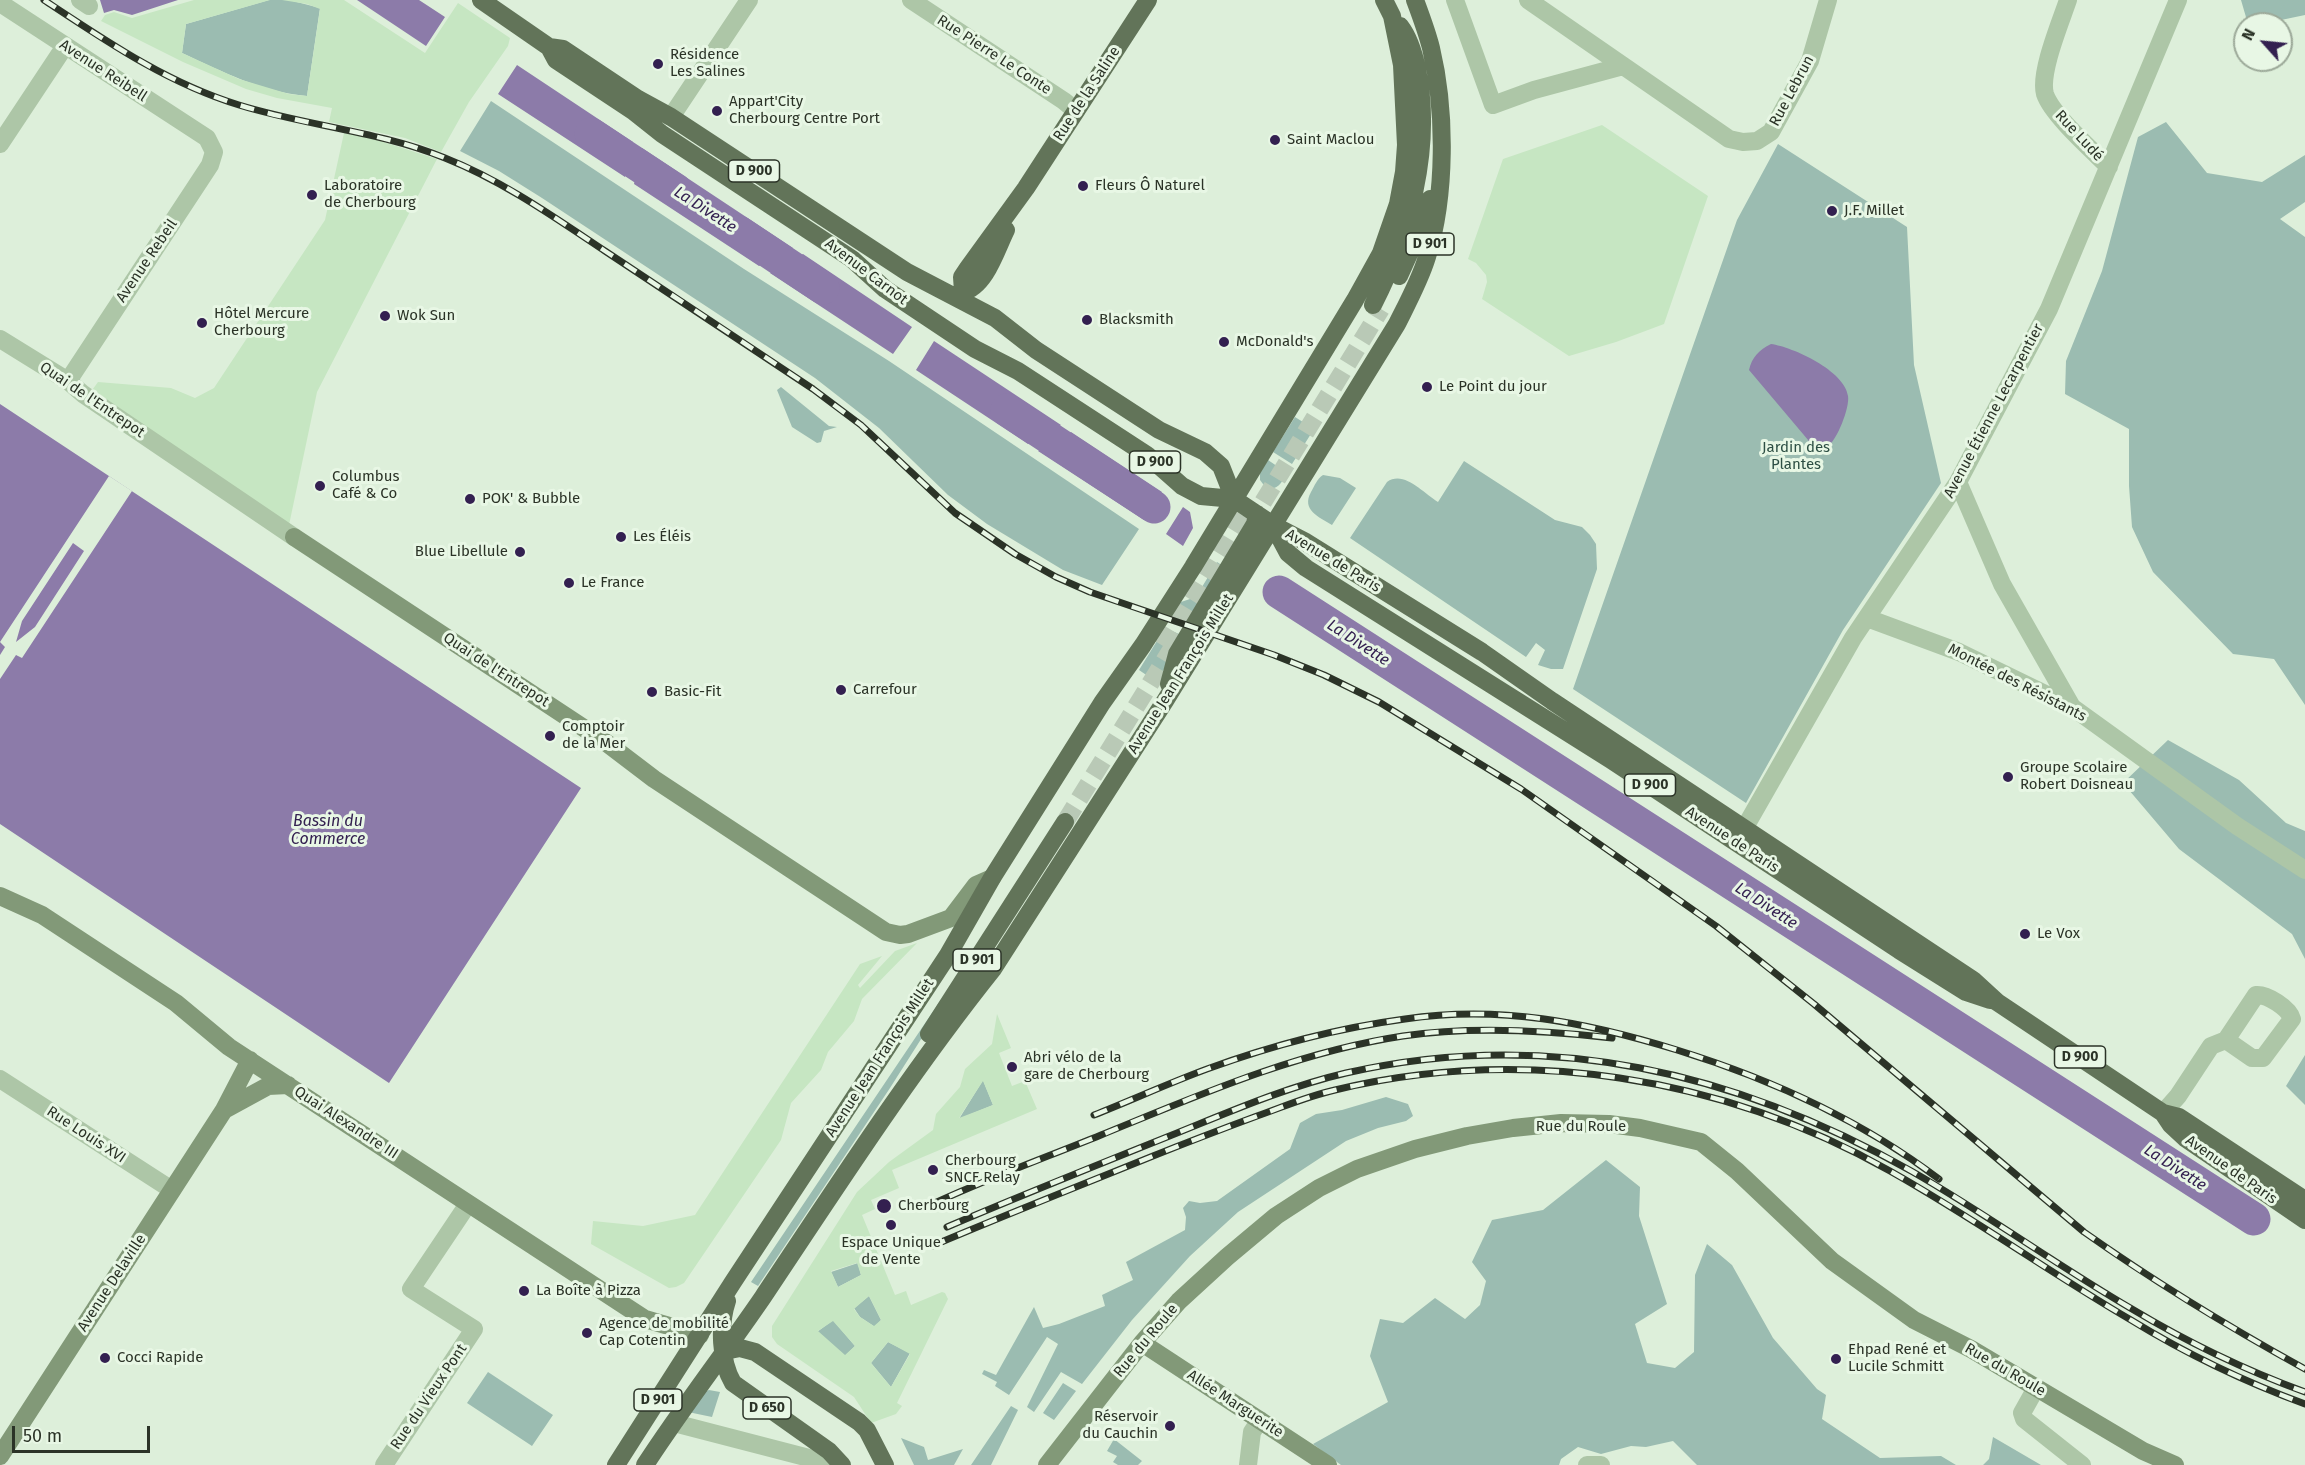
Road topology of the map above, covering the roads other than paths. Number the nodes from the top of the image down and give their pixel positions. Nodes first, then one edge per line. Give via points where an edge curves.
1 (481, 0) edge
2 (749, 0) edge
3 (911, 0) edge
4 (1148, 0) edge
5 (1415, 0) edge
6 (1455, 0) edge
7 (1528, 0) edge
8 (1828, 0) edge
9 (2068, 0) edge
10 (2178, 0) edge
11 (0, 3) edge
12 (1388, 8) edge
13 (64, 46) junction
14 (549, 47) junction
15 (1623, 66) junction
16 (1076, 111) junction
17 (671, 117) junction
18 (1441, 125) junction
19 (207, 138) joint
20 (0, 144) edge
21 (2109, 168) junction
22 (960, 295) junction
23 (938, 324) junction
24 (0, 339) edge
25 (68, 381) junction
26 (1958, 482) junction
27 (1234, 499) junction
28 (1257, 514) junction
29 (1274, 525) junction
30 (1867, 618) junction
31 (1165, 701) junction
32 (2072, 707) junction
33 (1743, 829) junction
34 (2305, 870) edge
35 (992, 878) junction
36 (0, 896) edge
37 (948, 955) junction
38 (1997, 1002) junction
39 (2226, 1040) dead end
40 (250, 1060) junction
41 (0, 1079) edge
42 (288, 1085) junction
43 (895, 1101) junction
44 (224, 1110) junction
45 (2163, 1113) junction
46 (172, 1190) junction
47 (2305, 1200) edge
48 (468, 1204) junction
49 (2305, 1220) edge
50 (733, 1282) junction
51 (750, 1316) junction
52 (700, 1335) junction
53 (1142, 1343) junction
54 (725, 1351) junction
55 (767, 1359) junction
56 (2036, 1388) junction
57 (1260, 1420) junction
58 (674, 1423) junction
59 (1, 1452) edge
60 (384, 1465) edge
61 (616, 1465) edge
62 (645, 1465) edge
63 (836, 1465) edge
64 (842, 1465) edge
65 (885, 1465) edge
66 (1047, 1465) edge
67 (1248, 1465) edge
68 (1328, 1465) edge
69 (1587, 1465) edge
70 (1601, 1465) edge
71 (2082, 1465) edge
72 (2175, 1465) edge

1 - 14 main road, Avenue Carnot / D 900
2 - 17 street
3 - 16 street, Rue Pierre Le Conte
4 - 16 main road, Rue de la Saline
5 - 18 main road, D 901 via 1431,47
6 - 15 street via 1493,105
7 - 15 street
8 - 15 street, Rue Lebrun via 1810,61 1771,132 1757,141 1729,139
9 - 21 street, Rue Ludé via 2046,69 2045,93 2054,110
10 - 21 street, Avenue Étienne Lecarpentier
11 - 13 street, Avenue Reibell
12 - 18 main road, D 901 via 1404,31 1414,58 1421,96 1421,130 1407,220 1377,307 1404,267 1427,209
12 - 27 main road, D 901 via 1402,64 1406,145 1404,172 1390,229 1355,300
13 - 19 street, Avenue Reibell
13 - 20 street
14 - 17 main road, D 900 via 563,49
14 - 23 main road, Avenue Carnot / D 900 via 556,60 852,259 885,289
16 - 22 main road, Rue de la Saline via 1026,188 989,265 976,285
17 - 22 main road, D 900 via 907,272
18 - 29 main road, D 901 via 1438,204 1426,258 1414,289 1397,324
19 - 25 street, Avenue Rebeil via 213,148 212,162
21 - 26 street, Avenue Étienne Lecarpentier via 2049,309
22 - 23 main road, Rue de la Saline
22 - 27 main road, D 900 via 1159,430 1205,452 1221,466
23 - 27 main road, Avenue Carnot / D 900 via 1147,455 1194,492
24 - 25 street, Quai de l'Entrepot
25 - 35 street, Quai de l'Entrepot via 294,537 886,932 908,934 951,918 976,885
26 - 30 street, Avenue Étienne Lecarpentier
26 - 32 street via 2002,584
27 - 28 main road, D 900
27 - 35 main road, Avenue Jean François Millet / D 901
28 - 29 main road, D 900
28 - 31 main road via 1255,524 1177,654
29 - 31 main road, Avenue Jean François Millet / D 901
29 - 33 main road, Avenue de Paris / D 900 via 1482,652
29 - 38 main road, Avenue de Paris / D 900 via 1288,553 1306,568 1634,774 1899,950 1966,992
30 - 32 street, Montée des Résistants via 1959,652
30 - 33 street, Avenue Étienne Lecarpentier
31 - 43 main road, Avenue Jean François Millet / D 901 via 993,969
32 - 34 street, Montée des Résistants
33 - 38 main road, Avenue de Paris / D 900 via 1973,980
35 - 37 main road, Avenue Jean François Millet / D 901
36 - 40 street, Quai Alexandre III via 42,915 176,1003
37 - 43 main road, D 901 via 971,946 1061,820 904,1072
37 - 50 main road, Avenue Jean François Millet / D 901
38 - 45 main road, Avenue de Paris / D 900
39 - 45 street via 2211,1046
40 - 42 street, Quai Alexandre III
40 - 44 street, Avenue Delaville
41 - 46 street, Rue Louis XVI
42 - 44 street, Avenue Delaville via 268,1086
42 - 48 street, Quai Alexandre III
43 - 51 main road, Avenue Jean François Millet / D 901
44 - 46 street, Avenue Delaville
45 - 47 main road, Avenue de Paris / D 900 via 2179,1117
45 - 49 main road, Avenue de Paris / D 900 via 2185,1138
46 - 59 street, Avenue Delaville
48 - 52 street, Quai Alexandre III via 645,1319
48 - 60 street, Rue du Vieux Pont via 411,1289 474,1329
50 - 52 main road, Avenue Jean François Millet / D 901
50 - 54 main road via 721,1337
51 - 54 main road, D 901
51 - 55 main road, D 650 via 748,1335
52 - 54 main road, D 650
52 - 61 main road, D 901
53 - 56 street, Rue du Roule via 1187,1293 1268,1222 1319,1188 1357,1169 1467,1136 1561,1124 1609,1124 1701,1142 1832,1261 1914,1320
53 - 57 street, Allée Marguerite
53 - 66 street, Rue du Roule
54 - 55 main road, D 650 via 746,1349
54 - 58 main road, D 901
54 - 64 main road, D 650 via 727,1373 733,1383 829,1451
55 - 65 main road, D 650 via 859,1422
56 - 71 street via 2022,1413 2024,1419
56 - 72 street, Rue du Roule
57 - 67 street via 1252,1432
57 - 68 street, Allée Marguerite
58 - 62 main road, D 901
58 - 63 street
69 - 70 street

